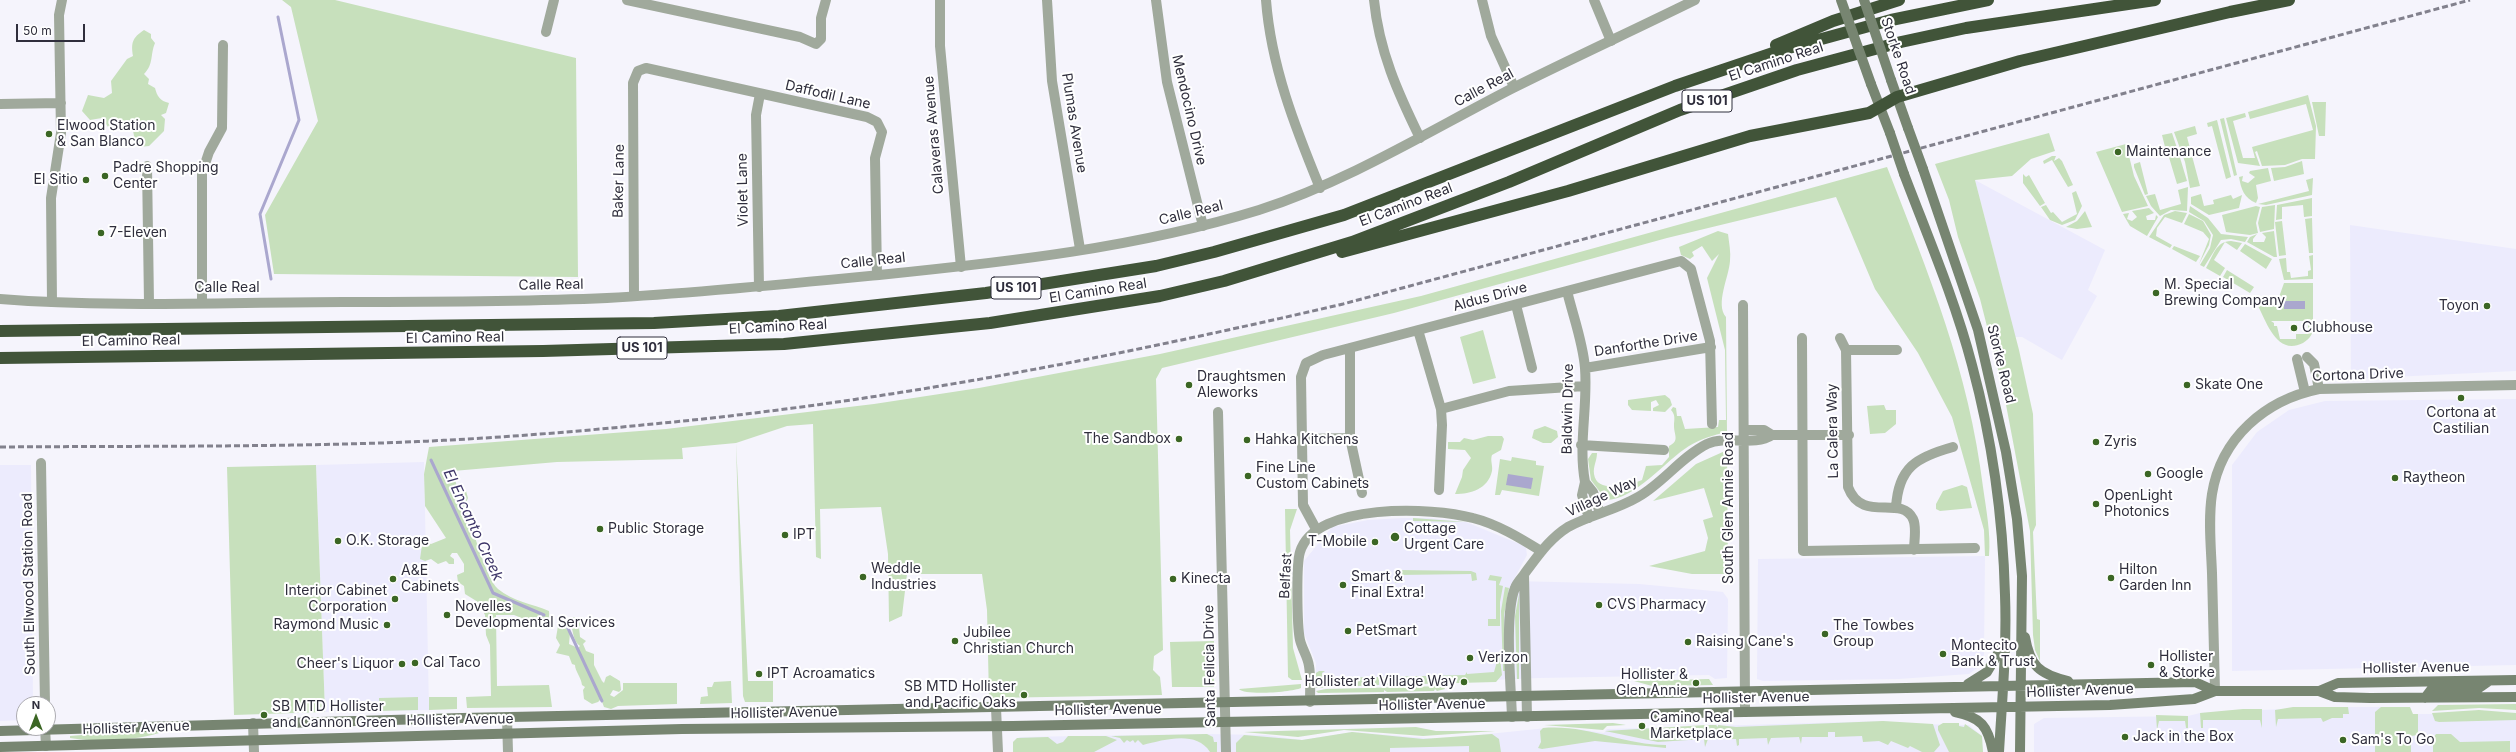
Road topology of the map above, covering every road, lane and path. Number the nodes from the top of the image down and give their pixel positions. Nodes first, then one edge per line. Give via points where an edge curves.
1 (62, 0) edge
2 (554, 0) edge
3 (627, 0) edge
4 (826, 0) edge
5 (940, 0) edge
6 (1047, 0) edge
7 (1156, 0) edge
8 (1266, 0) edge
9 (1374, 0) edge
10 (1482, 0) edge
11 (1594, 0) edge
12 (1695, 0) edge
13 (1841, 0) edge
14 (1864, 0) edge
15 (1899, 0) edge
16 (1988, 0) edge
17 (2156, 0) edge
18 (2289, 0) edge
19 (546, 32) dead end
20 (1611, 42) junction
21 (223, 45) dead end
22 (1675, 86) junction
23 (1514, 87) junction
24 (760, 94) junction
25 (1897, 97) junction
26 (61, 103) junction
27 (0, 104) edge
28 (1880, 108) junction
29 (1420, 138) junction
30 (147, 166) dead end
31 (1320, 188) junction
32 (1203, 226) junction
33 (1080, 250) junction
34 (1276, 266) junction
35 (961, 267) junction
36 (877, 275) junction
37 (759, 287) junction
38 (1567, 291) junction
39 (634, 296) junction
40 (0, 299) edge
41 (52, 302) junction
42 (202, 302) junction
43 (149, 303) junction
44 (1516, 305) junction
45 (1742, 305) dead end
46 (0, 330) edge
47 (1418, 330) junction
48 (1802, 338) dead end
49 (1840, 338) dead end
50 (1711, 347) junction
51 (1350, 348) junction
52 (1846, 350) junction
53 (1897, 350) dead end
54 (0, 358) edge
55 (1532, 368) dead end
56 (1585, 368) junction
57 (2516, 385) edge
58 (1585, 386) junction
59 (2319, 389) junction
60 (2305, 392) junction
61 (1441, 408) junction
62 (1218, 412) dead end
63 (1712, 424) dead end
64 (1849, 434) junction
65 (1744, 435) junction
66 (1801, 435) junction
67 (1350, 438) junction
68 (1303, 439) junction
69 (1581, 445) junction
70 (1953, 447) dead end
71 (1664, 450) dead end
72 (41, 464) dead end
73 (1585, 482) junction
74 (1439, 490) dead end
75 (1362, 493) dead end
76 (1896, 508) junction
77 (1600, 513) junction
78 (1589, 518) junction
79 (1316, 529) junction
80 (1975, 548) dead end
81 (1914, 550) junction
82 (1541, 551) junction
83 (1524, 575) junction
84 (2021, 624) junction
85 (2004, 632) junction
86 (2516, 680) edge
87 (2489, 681) junction
88 (2021, 685) junction
89 (2089, 685) junction
90 (2002, 686) junction
91 (1956, 687) junction
92 (2215, 691) junction
93 (2319, 691) junction
94 (1744, 692) junction
95 (45, 696) edge
96 (2516, 697) edge
97 (1512, 698) junction
98 (1526, 698) junction
99 (2425, 698) junction
100 (1310, 702) junction
101 (1225, 704) junction
102 (2001, 707) junction
103 (2020, 707) junction
104 (996, 708) junction
105 (1927, 709) junction
106 (1744, 712) junction
107 (1512, 717) junction
108 (1526, 717) junction
109 (507, 718) junction
110 (1225, 722) junction
111 (254, 723) junction
112 (996, 726) junction
113 (56, 729) edge
114 (16, 730) edge
115 (0, 731) edge
116 (508, 733) junction
117 (45, 736) edge
118 (254, 739) junction
119 (46, 746) junction
120 (0, 747) edge
121 (254, 752) edge
122 (508, 752) edge
123 (998, 752) edge
124 (1226, 752) edge
125 (1993, 752) edge
126 (1999, 752) edge
127 (2020, 752) edge

1 - 26 street via 59,15
2 - 19 street
3 - 4 street via 800,37 816,44 821,40 821,18
5 - 35 street, Calaveras Avenue via 940,46
6 - 33 street, Plumas Avenue via 1052,81
7 - 32 street, Mendocino Drive via 1167,82
8 - 31 street via 1272,44 1285,100
9 - 29 street via 1390,74
10 - 23 street via 1491,36
11 - 20 street
12 - 20 street, Calle Real
13 - 28 main road, Storke Road, bridge
14 - 25 main road, Storke Road, bridge
15 - 22 highway via 1833,21
16 - 22 highway, El Camino Real / US 101 via 1835,34 1785,48
17 - 34 highway, El Camino Real / US 101 via 1966,28 1804,68 1680,110 1501,185 1352,242
18 - 25 highway via 2020,61
20 - 23 street, Calle Real
21 - 42 street via 222,123 202,173
22 - 46 highway, El Camino Real / US 101 via 1344,215 1156,266 986,293 779,316 654,323
23 - 29 street, Calle Real
24 - 36 street, Daffodil Lane via 867,117 881,127 882,138 875,158
24 - 37 street, Violet Lane via 756,115
24 - 39 street, Baker Lane via 652,69 642,69 635,75
25 - 28 highway
25 - 84 main road, Storke Road, bridge via 1970,302 1996,403 2017,519 2022,576
26 - 27 street
26 - 41 street via 60,147 51,198
28 - 34 highway via 1869,113 1750,136 1355,250
28 - 85 main road, Storke Road, bridge via 1958,317 1980,394 1996,490 2004,569
29 - 31 street, Calle Real
30 - 43 street
31 - 32 street, Calle Real
32 - 33 street, Calle Real
33 - 35 street, Calle Real
34 - 54 highway, El Camino Real / US 101 via 1160,296 998,322 784,344 543,351
35 - 36 street, Calle Real
36 - 37 street, Calle Real
37 - 39 street, Calle Real
38 - 44 street, Aldus Drive
38 - 50 street, Aldus Drive via 1677,261 1683,262 1691,269
38 - 56 street, Baldwin Drive
39 - 42 street, Calle Real via 428,302
40 - 41 street, Calle Real
41 - 43 street, Calle Real
42 - 43 street, Calle Real
44 - 47 street, Aldus Drive
44 - 55 street
45 - 65 street, South Glen Annie Road
47 - 51 street, Aldus Drive
47 - 61 street
48 - 66 street
49 - 52 street, La Calera Way
50 - 56 street, Danforthe Drive
50 - 63 street
51 - 67 street
51 - 68 street, Aldus Drive via 1323,355 1306,363 1301,377
52 - 53 street
52 - 64 street, La Calera Way
56 - 58 street, Baldwin Drive
57 - 59 street, Cortona Drive
58 - 61 street via 1509,391
58 - 69 street, Baldwin Drive
59 - 60 street, Cortona Drive
59 - 60 street via 2314,364 2302,358
60 - 92 street, Cortona Drive via 2268,407 2242,430 2225,456 2214,483 2210,522
61 - 74 street
62 - 101 street, Santa Felicia Drive
64 - 66 street, Village Way
64 - 76 street, La Calera Way via 1847,478 1851,493 1865,507
65 - 66 street, Village Way via 1764,440 1772,435
65 - 77 street, Village Way via 1700,448 1646,492
65 - 94 street, South Glen Annie Road
66 - 81 street via 1802,551
67 - 68 street
67 - 75 street
68 - 79 street via 1303,508
69 - 71 street
69 - 73 street, Baldwin Drive
70 - 76 street via 1921,457 1913,464 1898,490
72 - 95 street, South Ellwood Station Road
73 - 77 street, Baldwin Drive via 1593,492
73 - 78 street, Baldwin Drive via 1582,495
76 - 81 street via 1908,513 1912,518
77 - 78 street, Village Way
78 - 82 street, Village Way via 1561,532
79 - 82 street via 1336,520 1373,513 1452,514 1494,526
79 - 100 street, Belfast via 1302,547 1298,565 1299,636 1309,666
80 - 81 street
82 - 83 street, Village Way
83 - 97 street, Village Way via 1515,586 1511,605
83 - 98 street
84 - 88 main road, Storke Road
84 - 89 main road via 2030,657 2038,670 2054,678
85 - 90 main road, Storke Road
85 - 91 main road via 1999,655 1987,672 1973,683
86 - 87 main road, Hollister Avenue
87 - 93 main road, Hollister Avenue via 2338,683
87 - 99 main road via 2479,688 2431,690
88 - 89 main road, Hollister Avenue
88 - 90 main road, Hollister Avenue
88 - 103 main road, Storke Road
89 - 92 main road, Hollister Avenue via 2195,682
90 - 91 main road, Hollister Avenue
90 - 102 main road, Storke Road
91 - 94 main road, Hollister Avenue
92 - 93 main road, Hollister Avenue
92 - 103 main road, Hollister Avenue via 2194,700
93 - 99 main road, Hollister Avenue via 2335,697
94 - 98 main road, Hollister Avenue
94 - 106 street, South Glen Annie Road
96 - 99 main road, Hollister Avenue
97 - 98 main road, Hollister Avenue
97 - 100 main road, Hollister Avenue
97 - 107 street, Village Way
98 - 108 street
100 - 101 main road, Hollister Avenue
101 - 104 main road, Hollister Avenue
101 - 110 street, Santa Felicia Drive
102 - 103 main road, Hollister Avenue
102 - 105 main road, Hollister Avenue
102 - 126 main road, Storke Road
103 - 127 main road, Storke Road
104 - 109 main road, Hollister Avenue
104 - 112 street
105 - 106 main road, Hollister Avenue
105 - 125 main road via 1958,712 1978,719 1989,735
106 - 108 main road, Hollister Avenue
107 - 108 main road, Hollister Avenue
107 - 110 main road, Hollister Avenue
109 - 111 main road, Hollister Avenue
109 - 116 street
110 - 112 main road, Hollister Avenue
110 - 124 street, Santa Felicia Drive
111 - 113 main road, Hollister Avenue
111 - 118 street
112 - 116 main road, Hollister Avenue via 825,726
112 - 123 street
114 - 115 main road, Hollister Avenue
116 - 118 main road, Hollister Avenue
116 - 122 street
117 - 119 street
118 - 119 main road, Hollister Avenue
118 - 121 street
119 - 120 main road, Hollister Avenue

